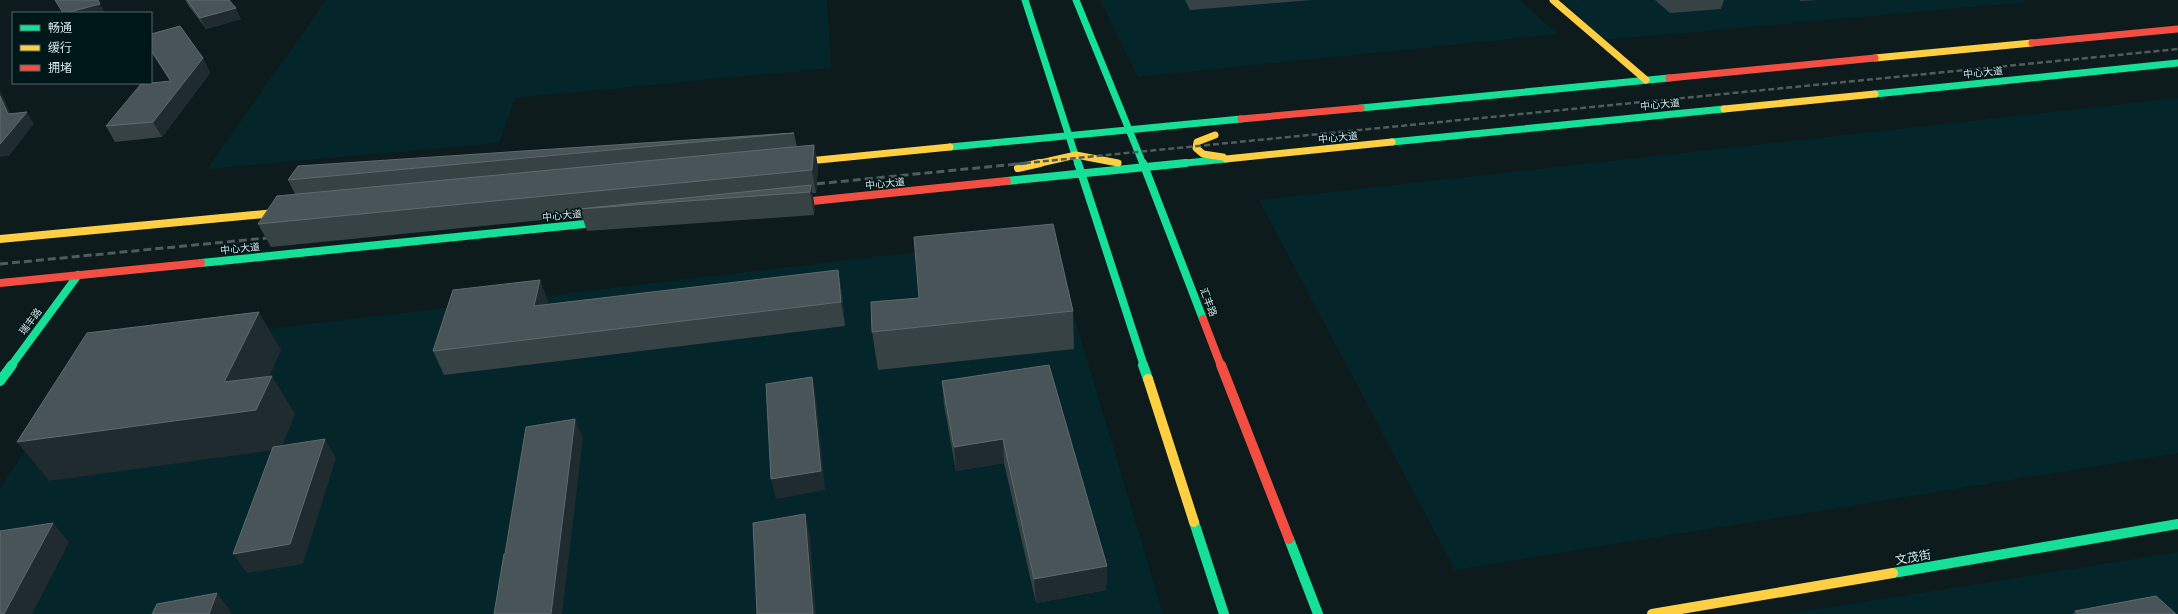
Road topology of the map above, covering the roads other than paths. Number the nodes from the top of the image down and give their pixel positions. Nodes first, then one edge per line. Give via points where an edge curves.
1 (1025, 0) edge
2 (1076, 0) edge
3 (1553, 0) edge
4 (2178, 29) edge
5 (2176, 65) edge
6 (1646, 80) junction
7 (1462, 98) junction
8 (1367, 117) dead end
9 (1129, 130) junction
10 (1068, 136) junction
11 (1192, 138) dead end
12 (1025, 140) junction
13 (1140, 144) junction
14 (1076, 155) junction
15 (1233, 158) junction
16 (781, 164) edge
17 (1145, 167) junction
18 (1010, 170) dead end
19 (788, 172) edge
20 (987, 173) dead end
21 (1082, 174) junction
22 (774, 205) edge
23 (309, 210) edge
24 (626, 220) dead end
25 (159, 224) junction
26 (257, 225) edge
27 (0, 239) edge
28 (227, 250) dead end
29 (141, 269) junction
30 (78, 275) junction
31 (0, 283) edge
32 (0, 380) edge
33 (2178, 524) edge
34 (1224, 614) edge
35 (1318, 614) edge
36 (1652, 614) edge

1 - 10 main road
2 - 9 main road, 汇丰路
3 - 6 main road
4 - 6 main road, 中心大道
5 - 15 main road, 中心大道
6 - 7 main road, 中心大道
7 - 8 main road, 中心大道
7 - 9 main road, 中心大道
9 - 10 main road, 中心大道
9 - 13 main road, 汇丰路
10 - 12 main road, 中心大道
10 - 13 main road, 中心大道
10 - 14 main road
11 - 15 main road via 1219,134 1197,142 1196,148 1203,154
12 - 16 main road, 中心大道
12 - 19 main road, 中心大道 via 994,152
13 - 17 main road, 汇丰路
14 - 17 main road, 中心大道
14 - 18 main road, 中心大道
14 - 21 main road
15 - 17 main road, 中心大道
17 - 21 main road, 中心大道
17 - 35 main road, 汇丰路
20 - 21 main road, 中心大道
21 - 22 main road, 中心大道
21 - 34 main road
23 - 25 main road
24 - 29 main road, 中心大道
25 - 26 main road
25 - 27 main road
28 - 29 main road, 中心大道
29 - 30 main road, 中心大道
30 - 31 main road, 中心大道
30 - 32 main road, 瑞丰路
33 - 36 main road, 文茂街

